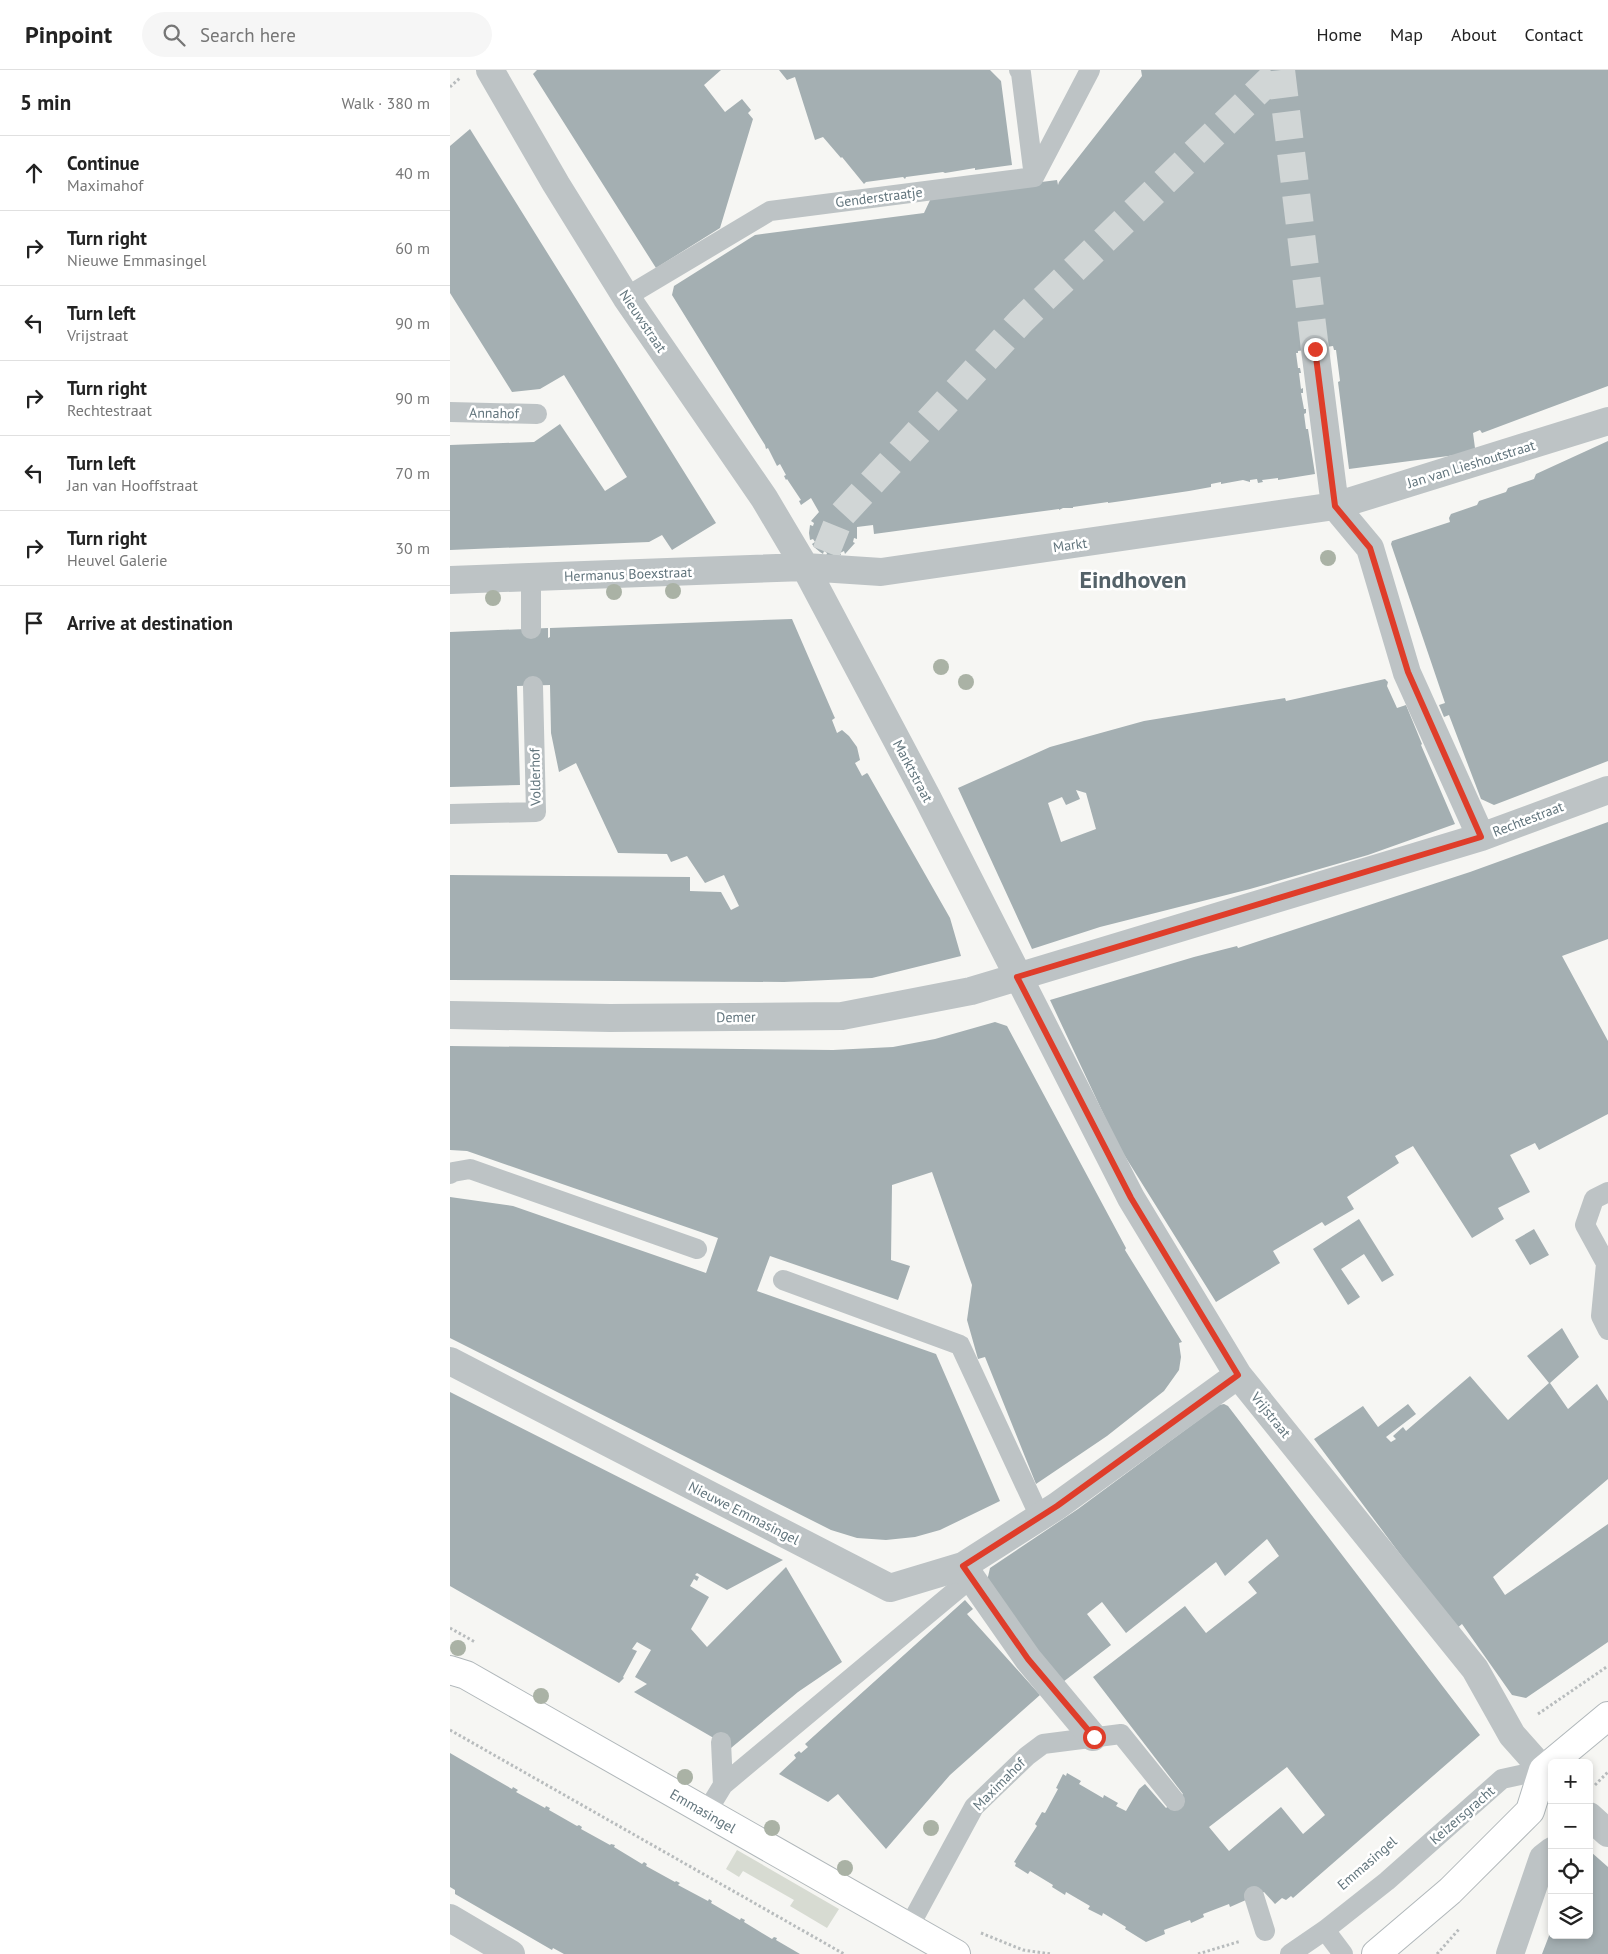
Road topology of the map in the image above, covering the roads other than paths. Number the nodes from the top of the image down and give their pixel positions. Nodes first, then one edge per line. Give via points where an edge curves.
1 (490, 70) edge
2 (1018, 70) edge
3 (1090, 70) edge
4 (1034, 177) junction
5 (626, 297) junction
6 (1315, 349) tunnel mouth
7 (450, 412) edge
8 (538, 414) dead end
9 (1608, 421) edge
10 (1335, 506) junction
11 (815, 559) junction
12 (531, 578) junction
13 (450, 580) edge
14 (531, 629) dead end
15 (533, 686) dead end
16 (1608, 790) edge
17 (450, 814) edge
18 (1481, 837) junction
19 (1017, 977) junction
20 (450, 1016) edge
21 (450, 1174) edge
22 (1608, 1192) edge
23 (697, 1249) dead end
24 (1607, 1265) edge
25 (783, 1280) dead end
26 (1608, 1330) edge
27 (450, 1361) edge
28 (1238, 1375) junction
29 (1040, 1517) junction
30 (967, 1572) junction
31 (450, 1670) edge
32 (1608, 1716) edge
33 (1094, 1737) junction
34 (721, 1742) dead end
35 (1547, 1775) edge
36 (723, 1785) junction
37 (1175, 1801) dead end
38 (706, 1813) junction
39 (1548, 1854) edge
40 (1254, 1896) dead end
41 (450, 1918) edge
42 (909, 1927) junction
43 (1325, 1930) junction
44 (1265, 1931) road end
45 (511, 1954) edge
46 (956, 1954) edge
47 (1290, 1954) edge
48 (1343, 1954) edge
49 (1376, 1954) edge
50 (1510, 1954) edge

1 - 5 street, Nieuwstraat
2 - 4 lane via 1021,73
3 - 4 lane
4 - 5 lane, Genderstraatje via 770,211
5 - 11 street, Nieuwstraat via 764,498
6 - 10 street
7 - 8 lane, Annahof
9 - 10 street, Jan van Lieshoutstraat
10 - 11 street, Markt via 881,572
10 - 18 street via 1370,548 1408,672
11 - 12 street, Hermanus Boexstraat
11 - 19 street, Marktstraat via 927,797
12 - 13 street, Hermanus Boexstraat
12 - 14 lane
15 - 17 lane, Volderhof via 536,812
16 - 18 street, Rechtestraat
18 - 19 street, Rechtestraat
19 - 20 street, Demer via 971,991 842,1016
19 - 28 street, Vrijstraat via 1131,1198
21 - 23 lane via 470,1169
22 - 24 lane via 1594,1200 1586,1225
24 - 26 lane via 1600,1316
25 - 29 lane via 960,1345
27 - 30 street, Nieuwe Emmasingel via 890,1588
28 - 29 street, Nieuwe Emmasingel
28 - 35 street, Vrijstraat via 1474,1669 1512,1735
29 - 30 street, Nieuwe Emmasingel
30 - 33 street via 1028,1659
30 - 36 lane
31 - 38 street, Emmasingel via 466,1675
32 - 35 street, Keizersgracht
33 - 37 lane, Maximahof via 1121,1734
33 - 42 lane, Maximahof via 1043,1744 974,1807
34 - 36 lane
35 - 43 lane, Keizersgracht via 1502,1779 1387,1881
35 - 49 street via 1530,1811 1450,1891
36 - 38 lane
38 - 42 street, Emmasingel
39 - 50 street via 1543,1858
40 - 44 lane
41 - 45 street
42 - 46 street, Emmasingel
43 - 47 lane
43 - 48 lane

